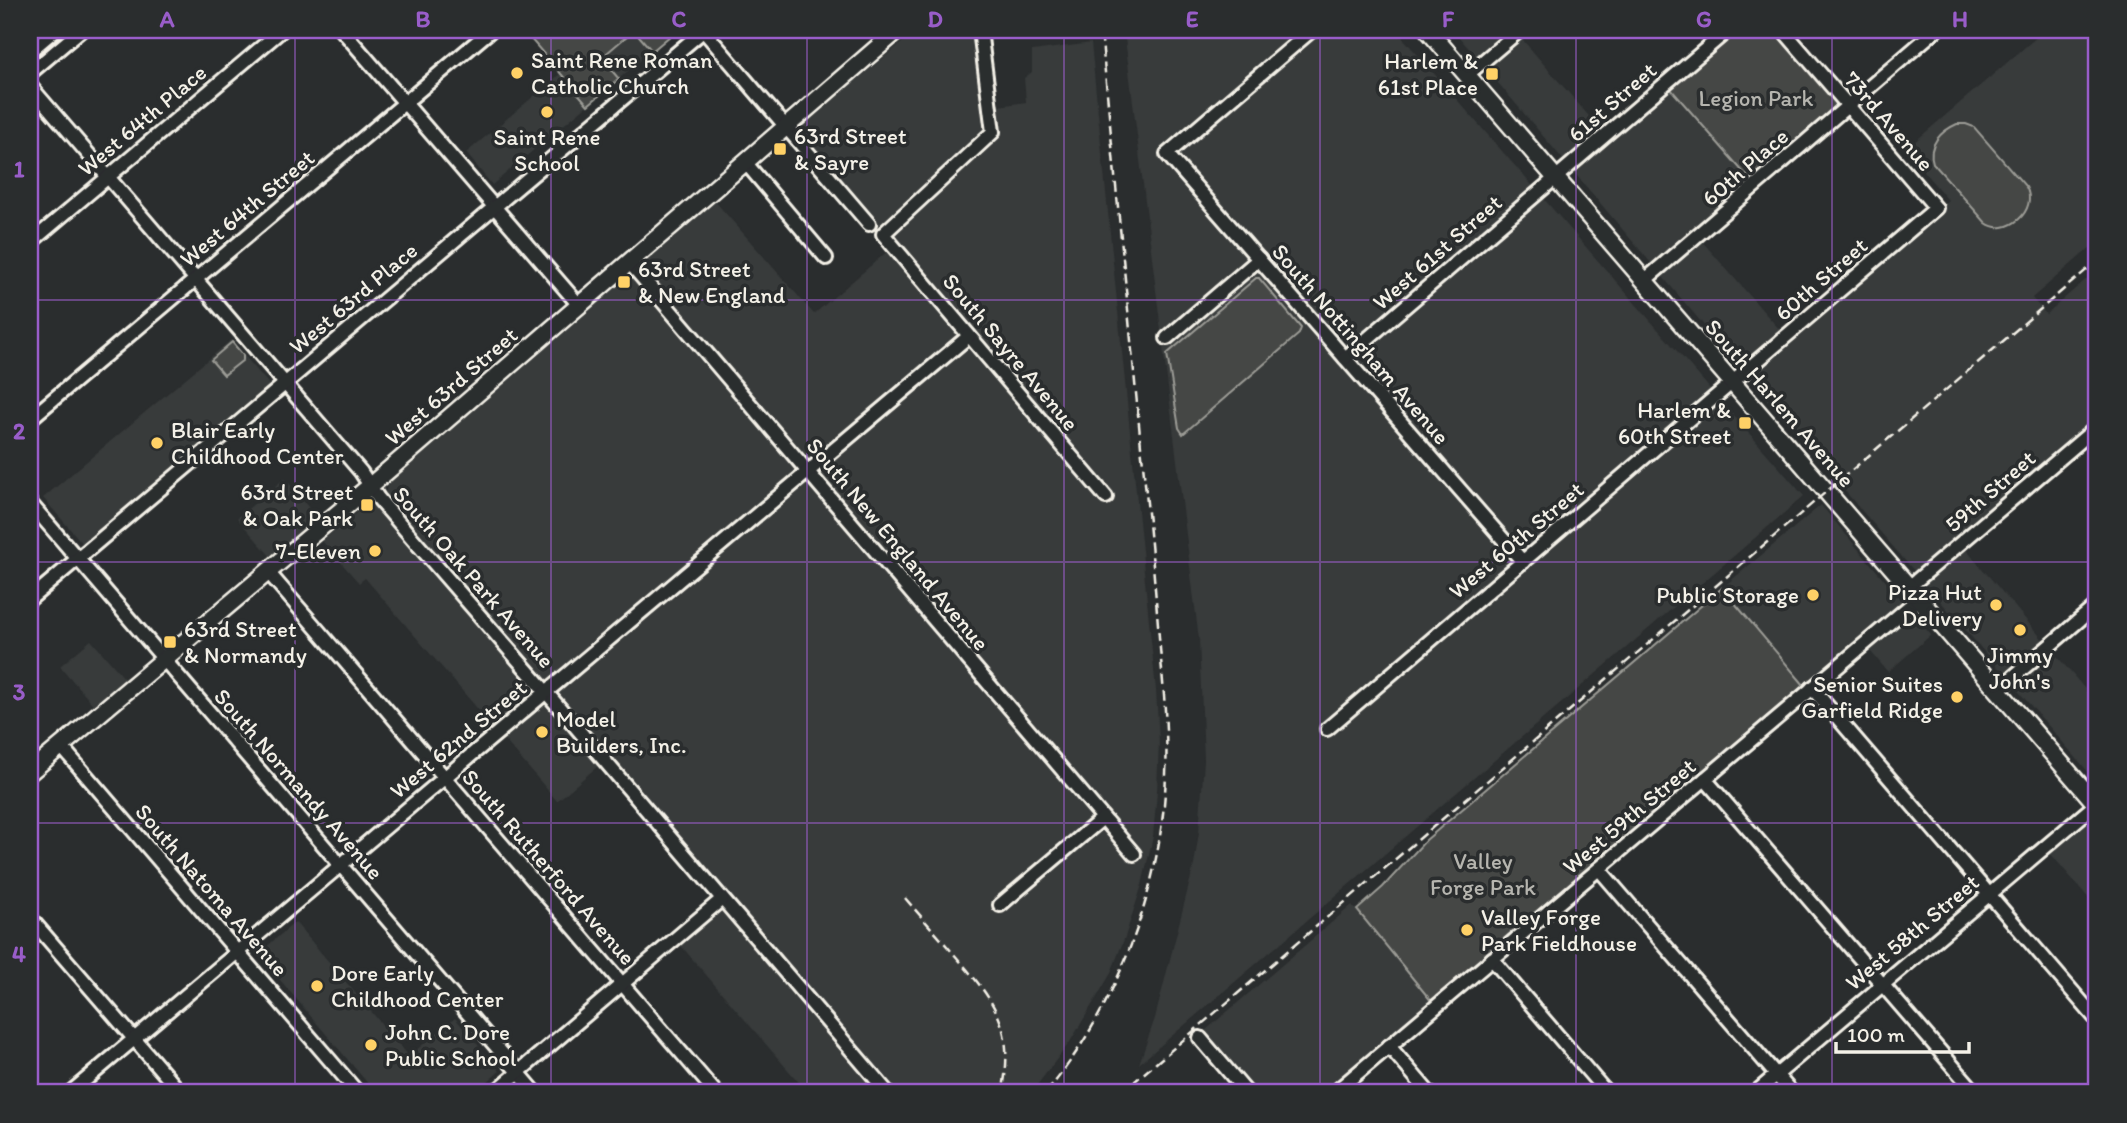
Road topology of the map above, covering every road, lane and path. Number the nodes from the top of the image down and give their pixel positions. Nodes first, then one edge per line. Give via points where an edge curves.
1 (55, 30) edge
2 (81, 30) edge
3 (282, 30) edge
4 (342, 30) edge
5 (491, 30) edge
6 (704, 30) edge
7 (898, 30) edge
8 (980, 30) edge
9 (1312, 30) edge
10 (1428, 30) edge
11 (1520, 30) edge
12 (1728, 30) edge
13 (1783, 30) edge
14 (1936, 30) edge
15 (30, 51) edge
16 (30, 73) edge
17 (1467, 75) junction
18 (30, 86) edge
19 (405, 103) junction
20 (1848, 106) junction
21 (786, 127) junction
22 (745, 162) junction
23 (108, 177) junction
24 (1556, 178) junction
25 (494, 207) junction
26 (1936, 208) joint
27 (869, 224) dead end
28 (30, 243) edge
29 (826, 258) dead end
30 (1259, 259) junction
31 (629, 262) junction
32 (196, 279) junction
33 (1644, 281) junction
34 (579, 305) junction
35 (969, 336) junction
36 (1167, 338) dead end
37 (1345, 358) junction
38 (1733, 383) junction
39 (285, 384) junction
40 (30, 419) edge
41 (2097, 427) edge
42 (808, 472) junction
43 (370, 486) junction
44 (1107, 497) dead end
45 (30, 503) edge
46 (78, 558) junction
47 (1523, 562) junction
48 (268, 572) junction
49 (1914, 593) junction
50 (30, 599) edge
51 (2097, 605) edge
52 (164, 659) junction
53 (1812, 688) junction
54 (1998, 690) junction
55 (546, 692) junction
56 (1327, 729) dead end
57 (61, 746) junction
58 (30, 772) edge
59 (444, 778) junction
60 (1704, 779) junction
61 (2094, 796) edge
62 (1103, 818) junction
63 (1134, 854) dead end
64 (340, 865) junction
65 (1599, 869) junction
66 (1989, 895) junction
67 (722, 899) junction
68 (1000, 905) dead end
69 (30, 918) edge
70 (237, 952) junction
71 (1492, 959) junction
72 (622, 984) junction
73 (1883, 985) junction
74 (2097, 1020) edge
75 (1200, 1038) dead end
76 (134, 1039) junction
77 (1389, 1046) junction
78 (518, 1073) junction
79 (1776, 1075) junction
80 (70, 1093) edge
81 (181, 1093) edge
82 (358, 1093) edge
83 (494, 1093) edge
84 (536, 1093) edge
85 (716, 1093) edge
86 (888, 1093) edge
87 (1247, 1093) edge
88 (1334, 1093) edge
89 (1430, 1093) edge
90 (1607, 1093) edge
91 (1755, 1093) edge
92 (1792, 1093) edge
93 (1976, 1093) edge

1 - 15 street
2 - 16 street
3 - 23 street, West 64th Place
4 - 19 street
5 - 19 street, West 64th Street
6 - 21 street
6 - 25 street, West 63rd Place
7 - 21 main road, West 63rd Street
8 - 35 street, South Sayre Avenue via 993,132 883,234
9 - 30 street, South Nottingham Avenue via 1167,153
10 - 17 main road, South Harlem Avenue
11 - 17 street
12 - 24 street, 61st Street
13 - 20 street, 73rd Avenue
14 - 20 street, 60th Place
17 - 24 main road, South Harlem Avenue
18 - 23 street, South Oak Park Avenue
19 - 25 street
19 - 32 street, West 64th Street
20 - 26 street, 73rd Avenue
20 - 33 street, 60th Place
21 - 22 main road, West 63rd Street
21 - 27 street
22 - 29 street
22 - 31 main road, West 63rd Street
23 - 28 street, West 64th Place
23 - 32 street, South Oak Park Avenue
24 - 33 main road, South Harlem Avenue
24 - 37 street, West 61st Street
25 - 34 street
25 - 39 street, West 63rd Place
26 - 38 street, 60th Street
30 - 36 street
30 - 37 street, South Nottingham Avenue
31 - 34 main road, West 63rd Street
31 - 42 street, South New England Avenue
32 - 39 street, South Oak Park Avenue
32 - 40 street, West 64th Street
33 - 38 main road, South Harlem Avenue
34 - 43 main road, West 63rd Street
35 - 42 street, West 62nd Street
35 - 44 street, South Sayre Avenue
37 - 47 street, South Nottingham Avenue
38 - 47 street, West 60th Street
38 - 49 main road, South Harlem Avenue
39 - 43 street, South Oak Park Avenue
39 - 46 street, West 63rd Place
41 - 49 street, 59th Street
42 - 55 street, West 62nd Street
42 - 62 street, South New England Avenue
43 - 48 main road, West 63rd Street
43 - 55 street, South Oak Park Avenue
45 - 46 street, South Normandy Avenue
46 - 50 street, West 63rd Place
46 - 52 street, South Normandy Avenue
47 - 56 street, West 60th Street
48 - 52 main road, West 63rd Street
48 - 59 street, South Rutherford Avenue
49 - 53 street, West 59th Street
49 - 54 main road, South Harlem Avenue
51 - 54 street
52 - 57 main road, West 63rd Street
52 - 64 street, South Normandy Avenue
53 - 60 street, West 59th Street
53 - 66 street
54 - 61 main road, South Harlem Avenue
55 - 59 street, West 62nd Street
55 - 67 street, South Oak Park Avenue
57 - 58 main road, West 63rd Street
57 - 70 street, South Natoma Avenue
59 - 64 street, West 62nd Street
59 - 72 street, South Rutherford Avenue
60 - 65 street, West 59th Street
60 - 73 street
61 - 66 street, West 58th Street
62 - 63 street, South New England Avenue
62 - 68 street
64 - 70 street, West 62nd Street
64 - 78 street, South Normandy Avenue
65 - 71 street, West 59th Street
65 - 79 street
66 - 73 street, West 58th Street
66 - 74 street
67 - 72 street
67 - 86 street, South Oak Park Avenue
69 - 76 street
70 - 76 street, West 62nd Street
70 - 82 street, South Natoma Avenue
71 - 77 street, West 59th Street
71 - 90 street
72 - 78 street
72 - 85 street, South Rutherford Avenue
73 - 79 street, West 58th Street
73 - 93 street
75 - 87 street
76 - 80 street, West 62nd Street
76 - 81 street
77 - 88 street, West 59th Street
77 - 89 street
78 - 83 street
78 - 84 street, South Normandy Avenue
79 - 91 street, West 58th Street
79 - 92 street

